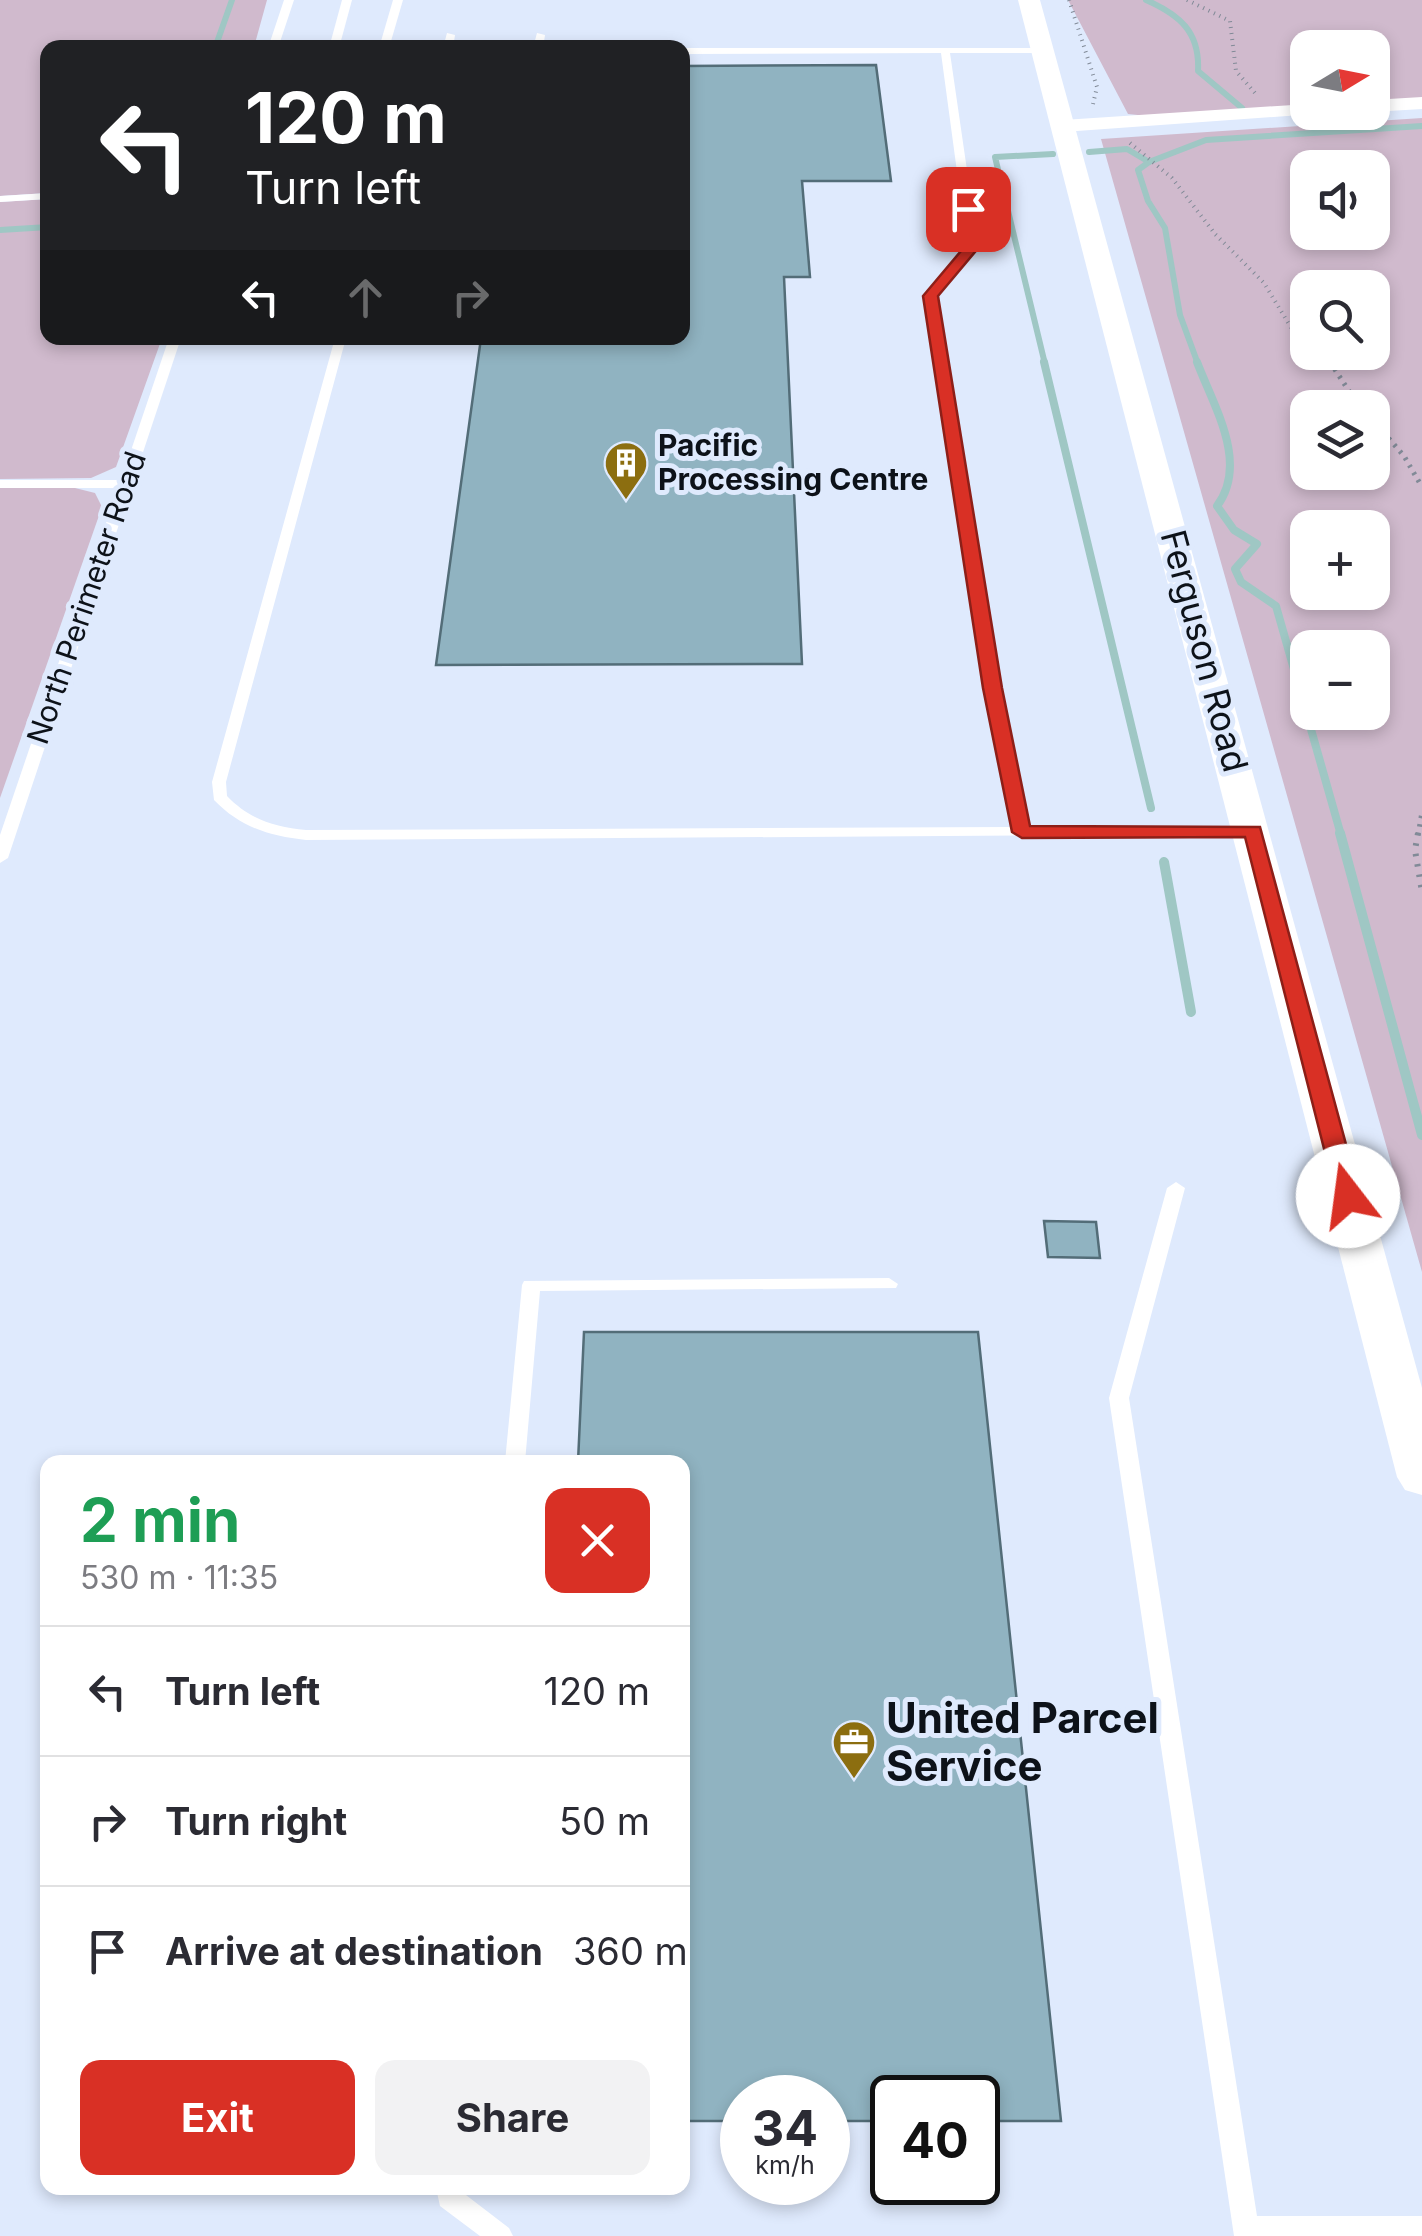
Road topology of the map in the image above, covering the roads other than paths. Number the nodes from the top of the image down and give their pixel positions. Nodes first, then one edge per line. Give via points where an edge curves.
1 (289, 0) edge
2 (347, 0) edge
3 (398, 0) edge
4 (1030, 0) edge
5 (450, 35) dead end
6 (540, 35) dead end
7 (675, 35) dead end
8 (765, 35) dead end
9 (276, 40) edge
10 (336, 40) edge
11 (386, 40) edge
12 (449, 40) edge
13 (539, 40) edge
14 (675, 40) edge
15 (766, 50) junction
16 (945, 50) junction
17 (1043, 50) junction
18 (690, 51) edge
19 (1422, 103) edge
20 (1390, 105) edge
21 (1290, 111) edge
22 (1077, 118) junction
23 (40, 196) edge
24 (0, 199) edge
25 (173, 345) edge
26 (338, 345) edge
27 (0, 484) edge
28 (125, 484) junction
29 (1253, 831) junction
30 (1022, 832) junction
31 (0, 858) edge
32 (1176, 1188) dead end
33 (888, 1284) dead end
34 (516, 1455) edge
35 (1422, 1477) edge
36 (449, 2195) edge
37 (1422, 2228) edge
38 (1247, 2232) edge
39 (500, 2236) edge

1 - 9 lane
2 - 10 lane
3 - 11 lane
4 - 17 street, Ferguson Road
5 - 12 lane
6 - 13 lane
7 - 14 lane
8 - 15 lane
15 - 16 lane
15 - 18 lane
16 - 17 lane
16 - 30 lane via 973,246 930,296
17 - 22 street, Ferguson Road
19 - 20 street
21 - 22 street
22 - 29 street, Ferguson Road
23 - 24 lane
25 - 28 lane, North Perimeter Road
26 - 30 lane via 219,782 219,796 244,821 306,835
27 - 28 lane
28 - 31 lane, North Perimeter Road
29 - 30 lane
29 - 35 street, Ferguson Road
32 - 38 lane via 1119,1398
33 - 34 lane via 531,1285
36 - 39 lane
37 - 38 lane

